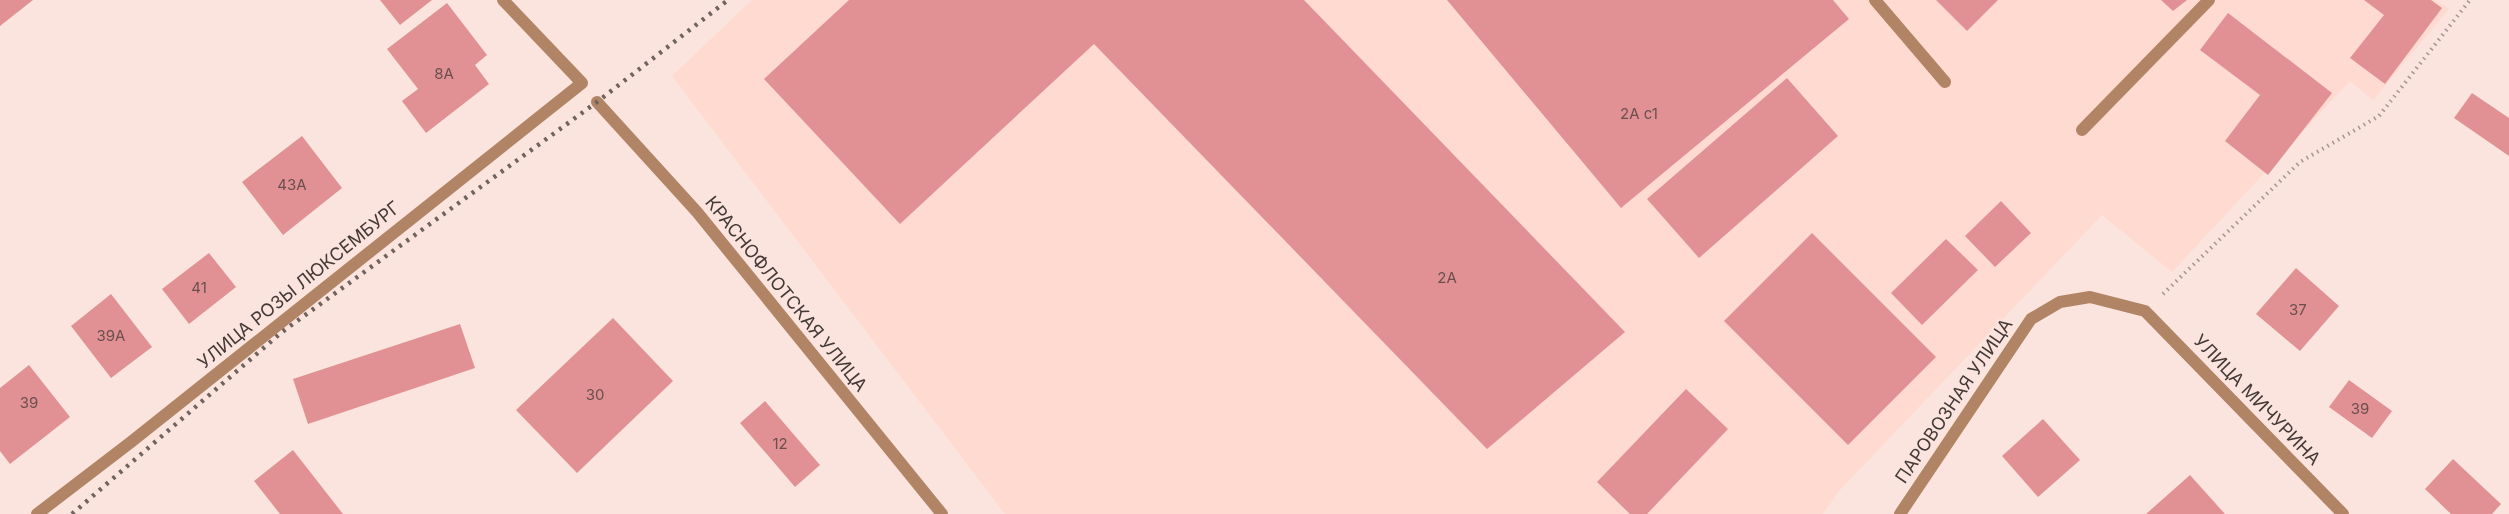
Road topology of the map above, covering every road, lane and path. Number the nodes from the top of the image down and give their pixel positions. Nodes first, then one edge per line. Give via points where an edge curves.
1 (1875, 0) edge
2 (2209, 0) edge
3 (2470, 0) edge
4 (508, 2) edge
5 (1945, 82) dead end
6 (597, 102) dead end
7 (2082, 130) dead end
8 (2145, 311) junction
9 (37, 514) edge
10 (942, 514) edge
11 (1900, 514) edge
12 (2343, 514) edge

1 - 5 street
2 - 7 street
3 - 8 path via 2379,116 2300,162
4 - 9 street, УЛИЦА РОЗЫ ЛЮКСЕМБУРГ via 582,83
6 - 10 street, КРАСНОФЛОТСКАЯ УЛИЦА via 697,212
8 - 11 street, ПАРОВОЗНАЯ УЛИЦА via 2090,297 2060,302 2031,319
8 - 12 street, УЛИЦА МИЧУРИНА

